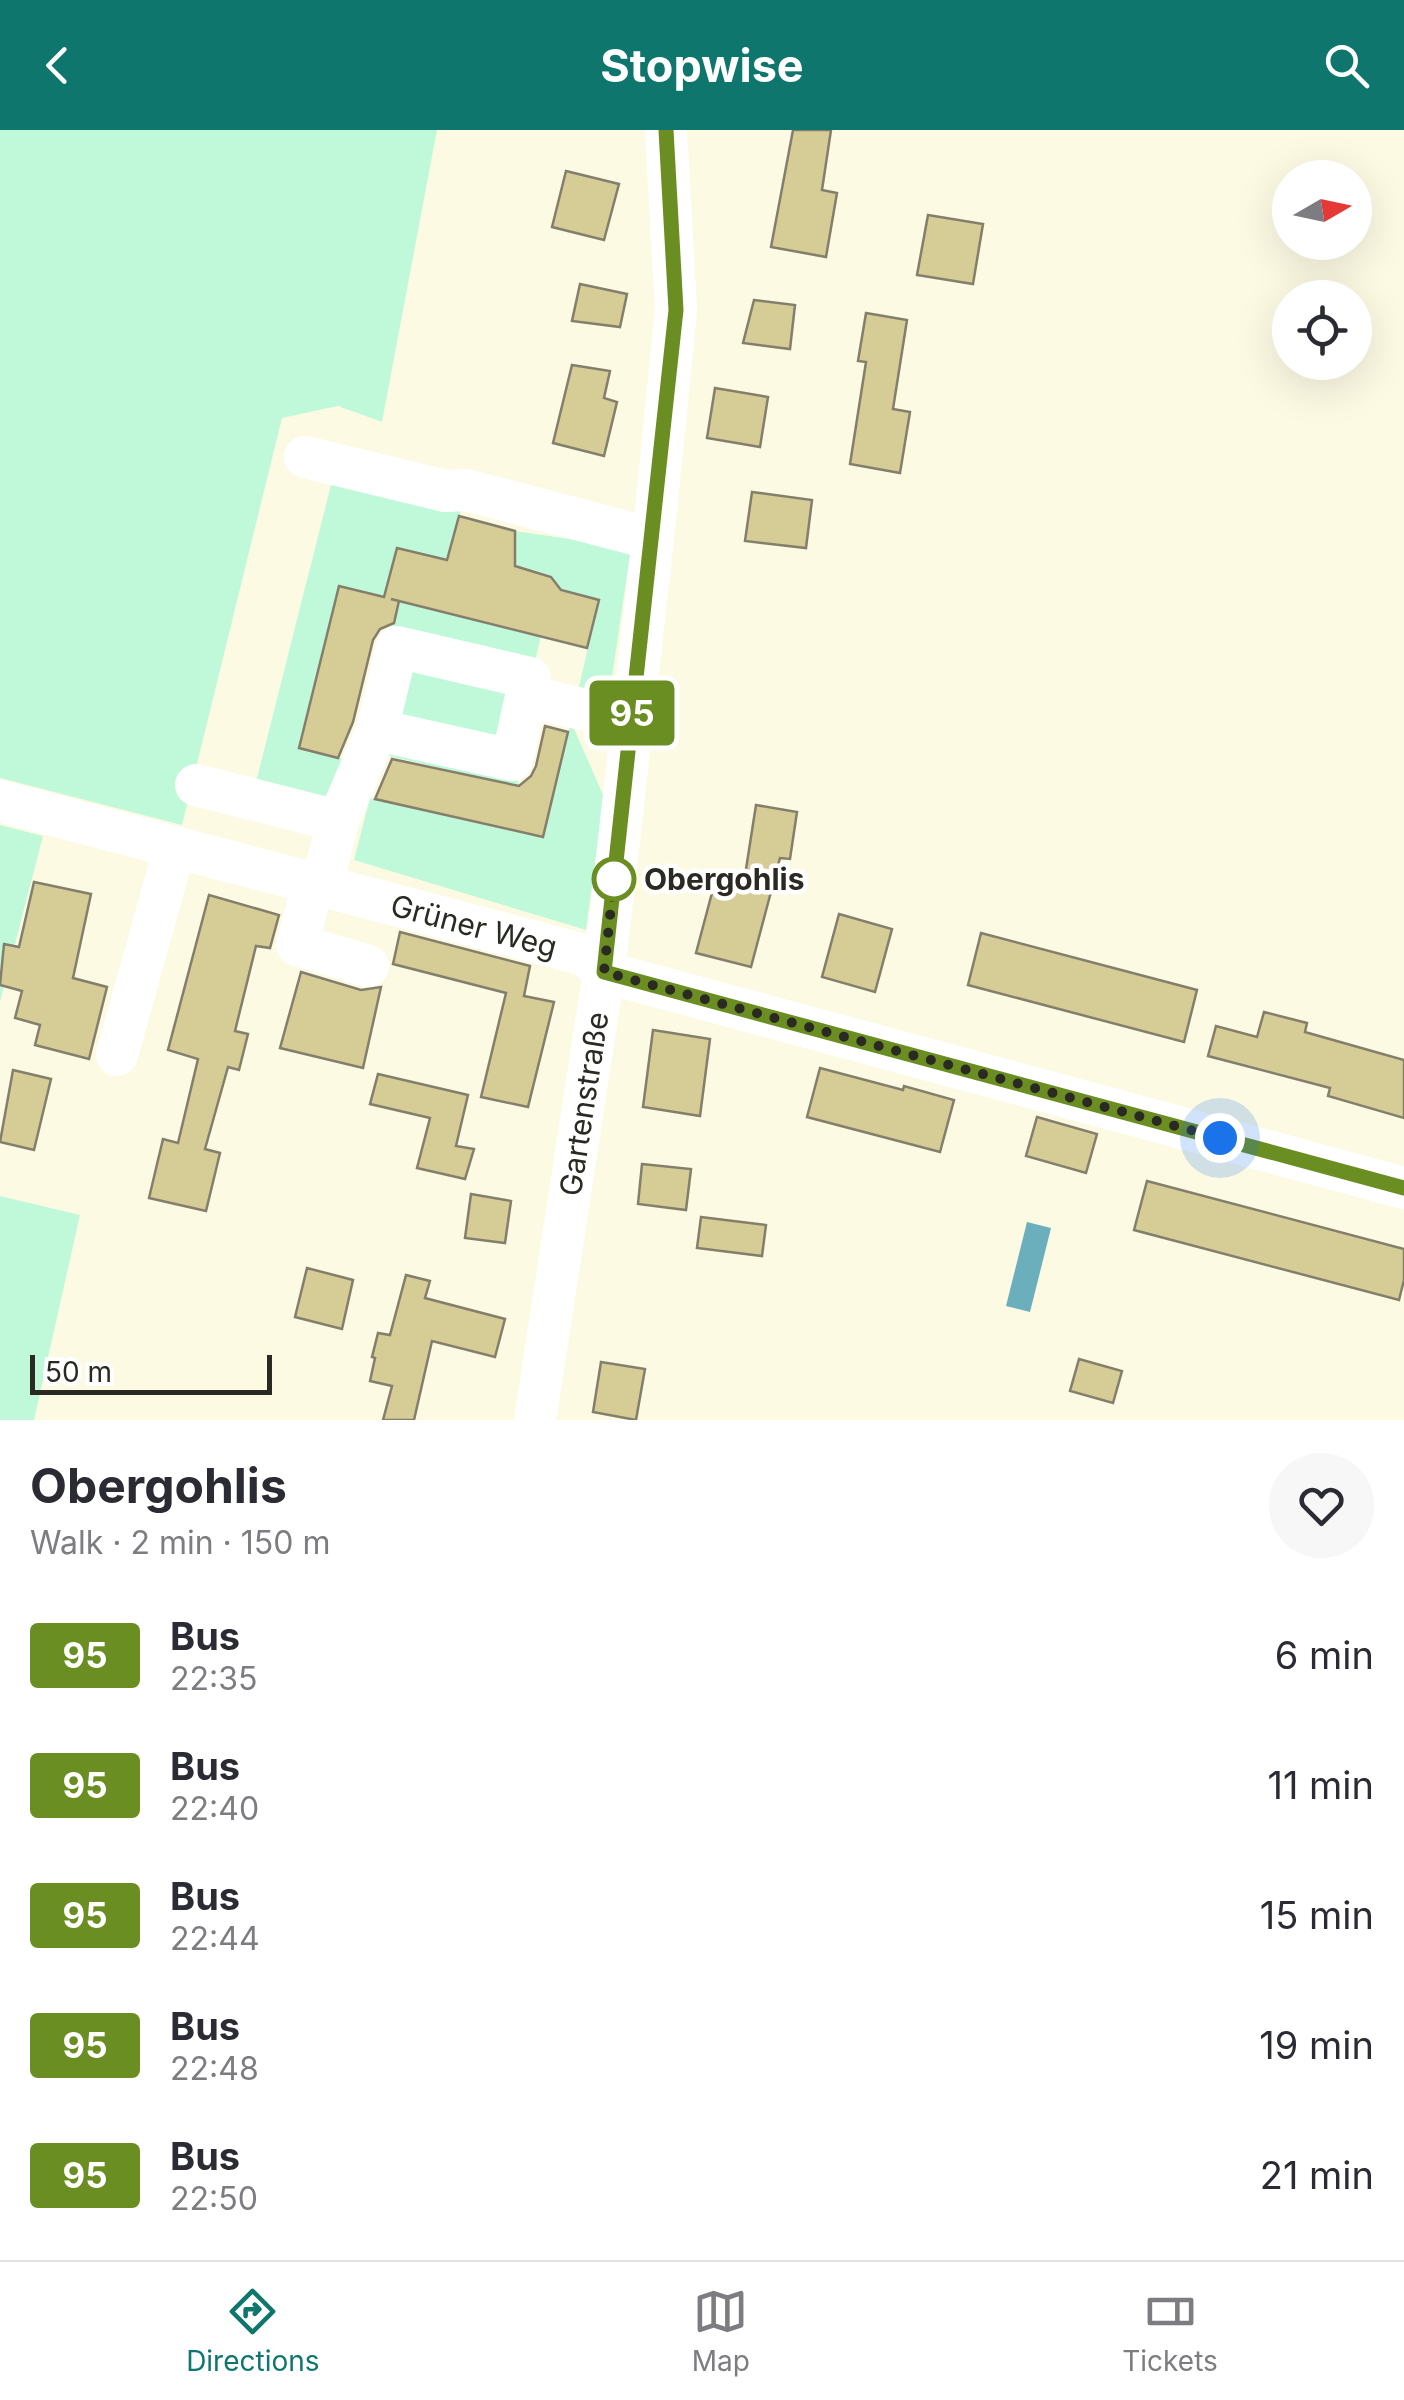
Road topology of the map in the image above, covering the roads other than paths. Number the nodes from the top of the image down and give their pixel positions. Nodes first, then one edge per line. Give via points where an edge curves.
1 (666, 130) edge
2 (305, 457) dead end
3 (653, 539) junction
4 (526, 696) junction
5 (632, 713) junction
6 (377, 730) junction
7 (196, 786) dead end
8 (0, 801) edge
9 (338, 820) junction
10 (175, 847) junction
11 (317, 886) junction
12 (368, 966) dead end
13 (604, 972) junction
14 (117, 1054) dead end
15 (1404, 1188) edge
16 (535, 1420) edge

1 - 3 street, Gartenstraße via 676,310
2 - 3 street
3 - 5 street, Gartenstraße
4 - 5 street via 603,714
4 - 6 street via 512,760
4 - 6 street via 530,678 397,647
5 - 13 street, Gartenstraße
6 - 9 street
7 - 9 street
8 - 10 street, Grüner Weg
9 - 11 street
10 - 11 street, Grüner Weg
10 - 14 street
11 - 12 street via 297,946
11 - 13 street, Grüner Weg via 585,955
13 - 15 street, Grüner Weg
13 - 16 street, Gartenstraße

